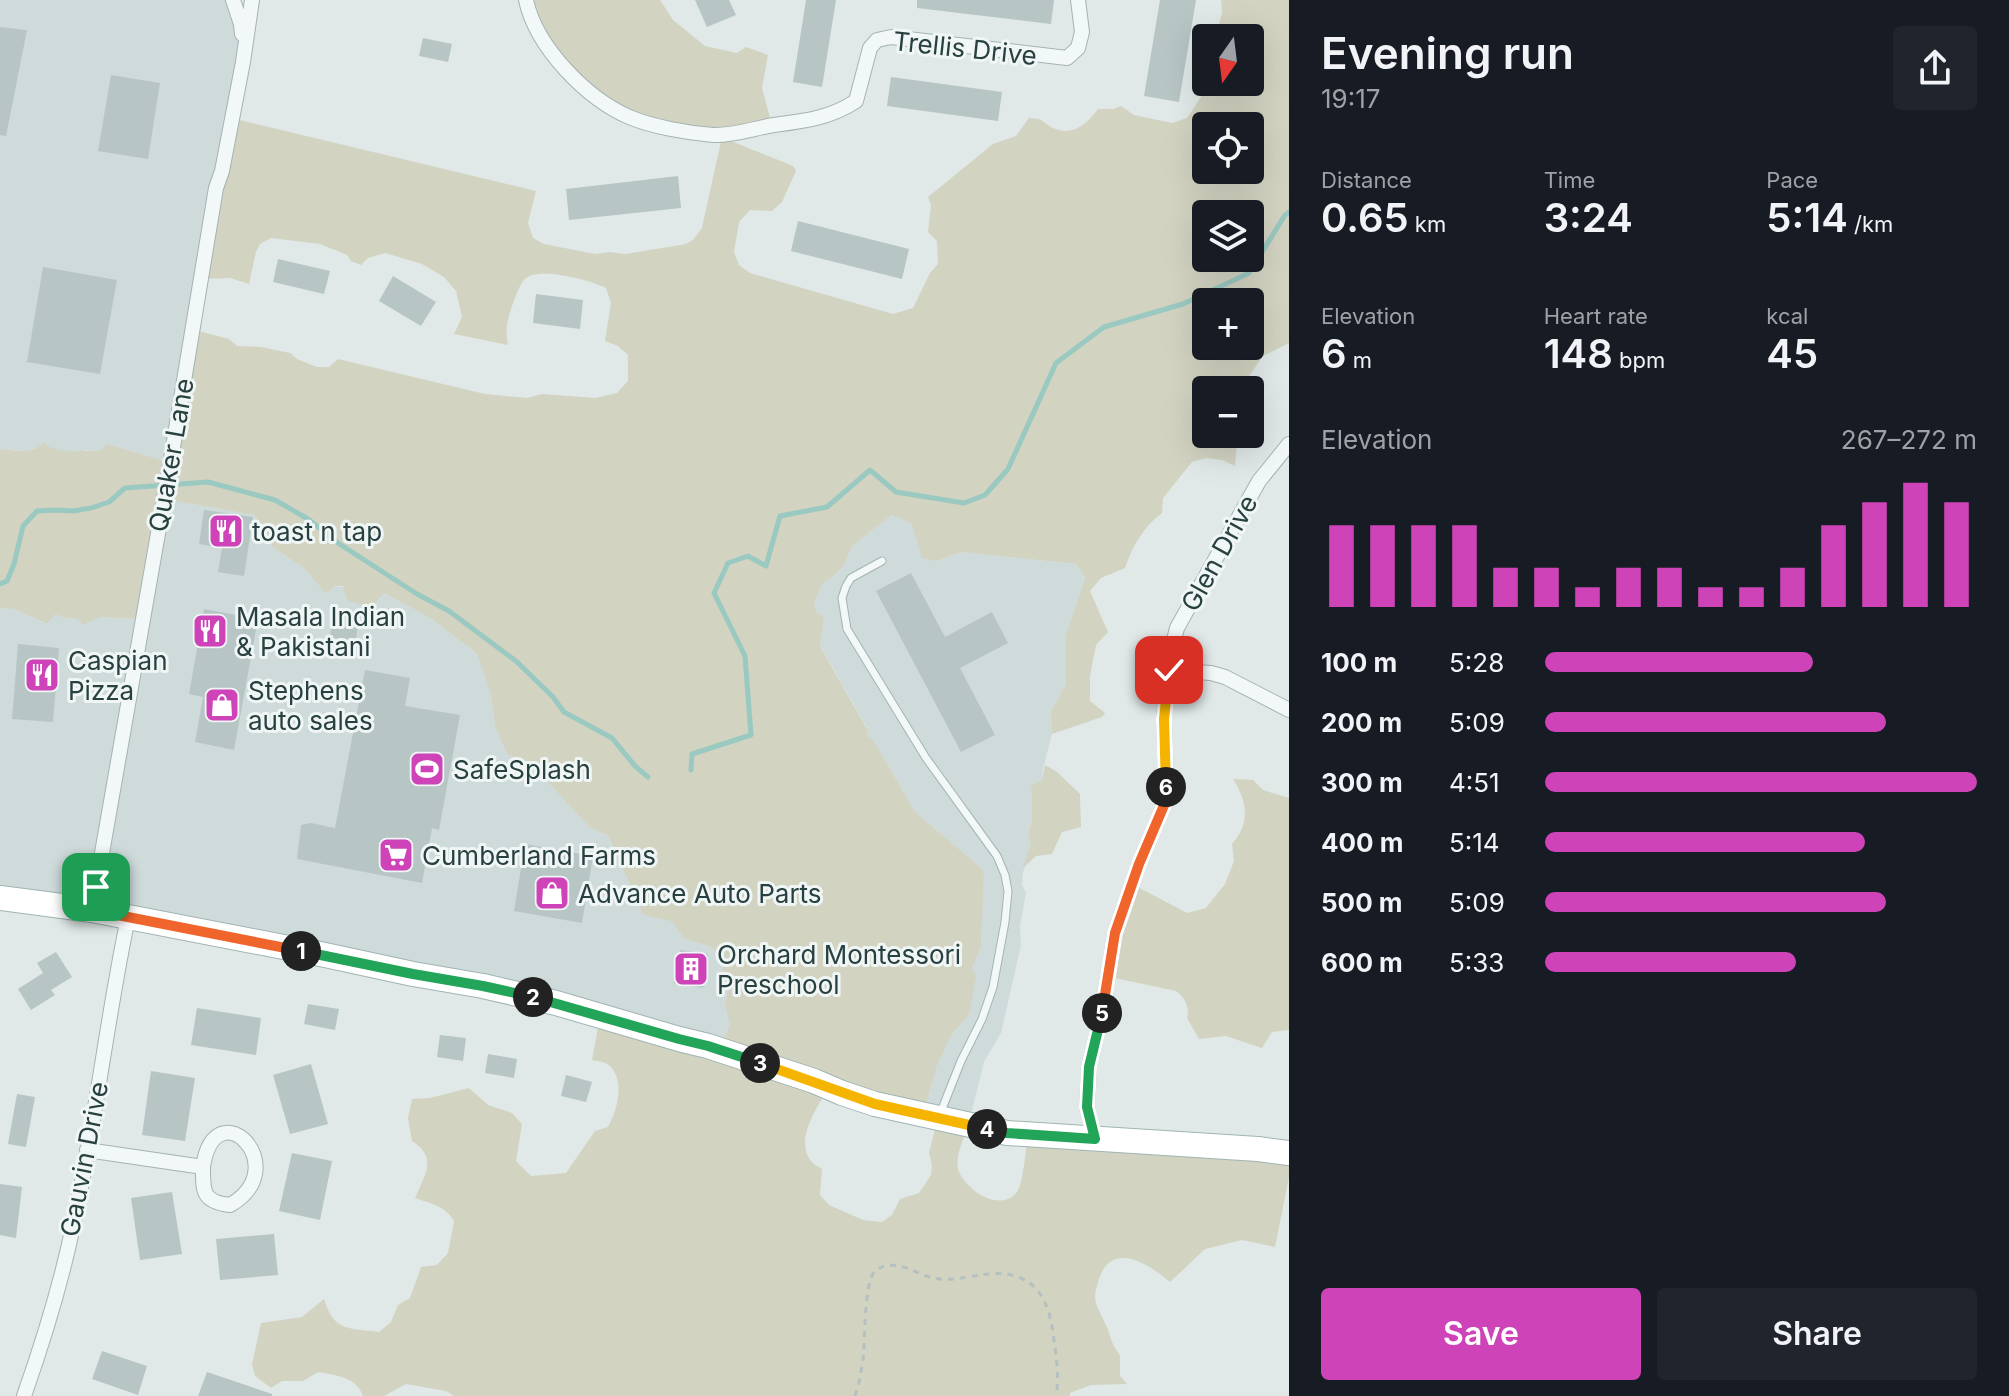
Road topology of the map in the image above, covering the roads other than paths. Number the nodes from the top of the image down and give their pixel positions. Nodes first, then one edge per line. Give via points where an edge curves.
1 (233, 0) edge
2 (252, 0) edge
3 (526, 0) edge
4 (1078, 0) edge
5 (243, 54) junction
6 (1289, 444) edge
7 (882, 561) dead end
8 (1169, 670) junction
9 (1289, 710) edge
10 (0, 898) edge
11 (92, 910) junction
12 (128, 918) junction
13 (938, 1118) junction
14 (1095, 1139) junction
15 (87, 1150) junction
16 (1289, 1153) edge
17 (203, 1167) junction
18 (26, 1396) edge

1 - 5 street
2 - 5 street, Quaker Lane
3 - 4 street, Trellis Drive via 554,55 605,104 672,129 717,135 820,119 842,110 856,101 870,48 877,40 891,37 1067,58 1078,48 1082,32
5 - 11 street, Quaker Lane
6 - 8 street, Glen Drive via 1259,481 1195,594 1177,628
7 - 13 lane via 846,586 842,598 847,629 926,758 997,856 1008,891 993,987
8 - 9 street via 1225,677
8 - 14 street, Glen Drive via 1165,803 1115,933 1089,1067 1087,1107
10 - 11 main road
11 - 12 main road
12 - 13 main road via 556,1003 708,1046 875,1104
12 - 15 street, Gauvin Drive
13 - 14 main road via 1007,1133
14 - 16 main road
15 - 17 street
15 - 18 street, Gauvin Drive via 59,1285
17 - 17 street via 207,1197 230,1205 248,1192 255,1168 250,1145 224,1132 213,1140

